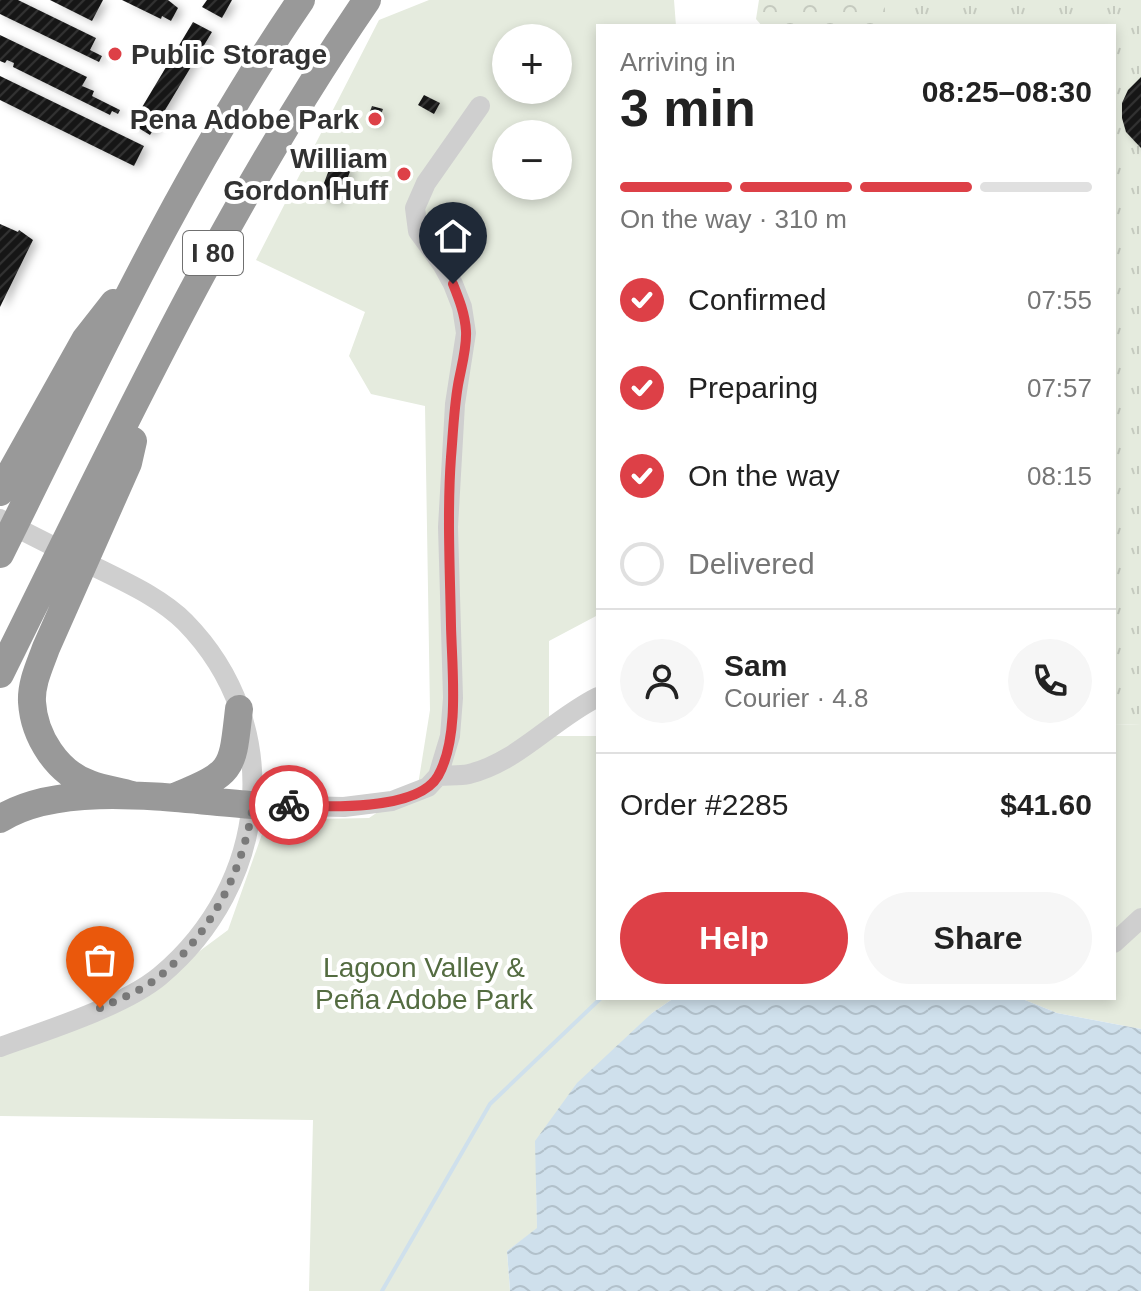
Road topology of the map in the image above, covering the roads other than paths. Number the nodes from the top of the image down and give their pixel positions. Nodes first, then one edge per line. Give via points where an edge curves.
1 (301, 0) edge
2 (367, 0) edge
3 (480, 106) dead end
4 (149, 259) junction
5 (150, 375) junction
6 (0, 492) edge
7 (0, 519) edge
8 (0, 554) edge
9 (0, 674) edge
10 (596, 698) edge
11 (239, 709) junction
12 (438, 776) junction
13 (132, 795) junction
14 (173, 798) junction
15 (253, 805) junction
16 (0, 819) edge
17 (1141, 918) edge
18 (1116, 941) edge
19 (0, 1047) edge

1 - 4 highway, I 80 via 217,135
2 - 5 highway, I 80 via 258,173
3 - 12 street via 426,183 415,208 418,231 453,284 466,333 455,404 449,513 453,698 450,736
4 - 6 highway via 85,340
4 - 8 highway, I 80
5 - 9 highway, I 80
5 - 13 highway via 128,463 46,648 32,701 37,729 66,770 88,784
7 - 11 street via 162,604 184,622 215,662
10 - 12 street via 503,761 468,775
11 - 14 highway via 231,763 215,780
11 - 15 street via 252,766
12 - 15 street via 428,787 392,801 344,807
13 - 14 highway
13 - 16 highway via 64,797
14 - 15 highway
15 - 19 street via 234,880 207,925 160,976 126,996
17 - 18 street

